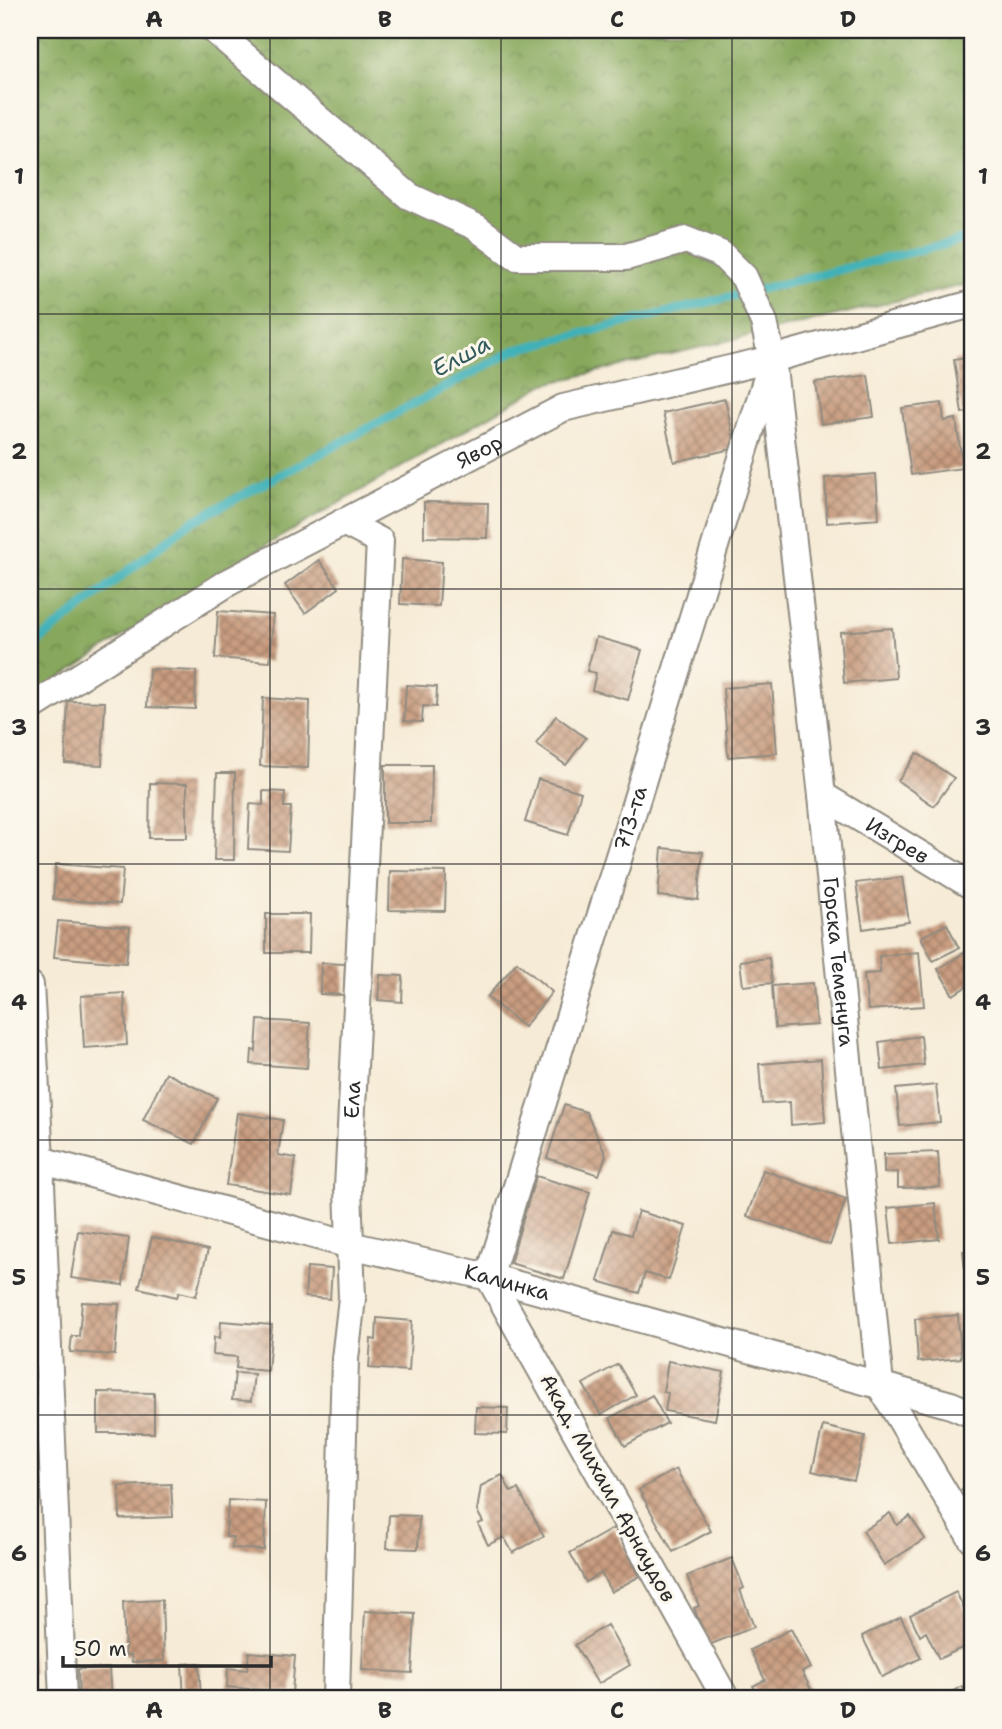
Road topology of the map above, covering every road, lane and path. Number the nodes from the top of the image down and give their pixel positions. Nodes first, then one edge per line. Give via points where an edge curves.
1 (214, 30) edge
2 (972, 304) edge
3 (772, 359) junction
4 (343, 523) junction
5 (30, 708) edge
6 (822, 795) junction
7 (972, 886) edge
8 (30, 985) edge
9 (40, 1160) junction
10 (350, 1245) junction
11 (489, 1277) junction
12 (880, 1385) junction
13 (972, 1414) edge
14 (972, 1539) edge
15 (62, 1699) edge
16 (336, 1699) edge
17 (726, 1699) edge

1 - 3 street, Горска Теменуга via 409,196 476,228 516,257 626,257 685,240 721,254 744,277 764,322
2 - 3 street, Явор
3 - 4 street, Явор via 564,408
3 - 6 street, Горска Теменуга
3 - 11 street, 713-та
4 - 5 street, Явор via 229,583
4 - 10 street, Ела via 380,541 348,1188
6 - 7 street, Изгрев
6 - 12 street, Горска Теменуга
8 - 9 street
9 - 10 street, Калинка
9 - 15 street
10 - 11 street, Калинка
10 - 16 street, Ела via 352,1298 345,1359
11 - 12 street, Калинка
11 - 17 street, Акад. Михаил Арнаудов
12 - 13 street, Калинка
12 - 14 street, Горска Теменуга

